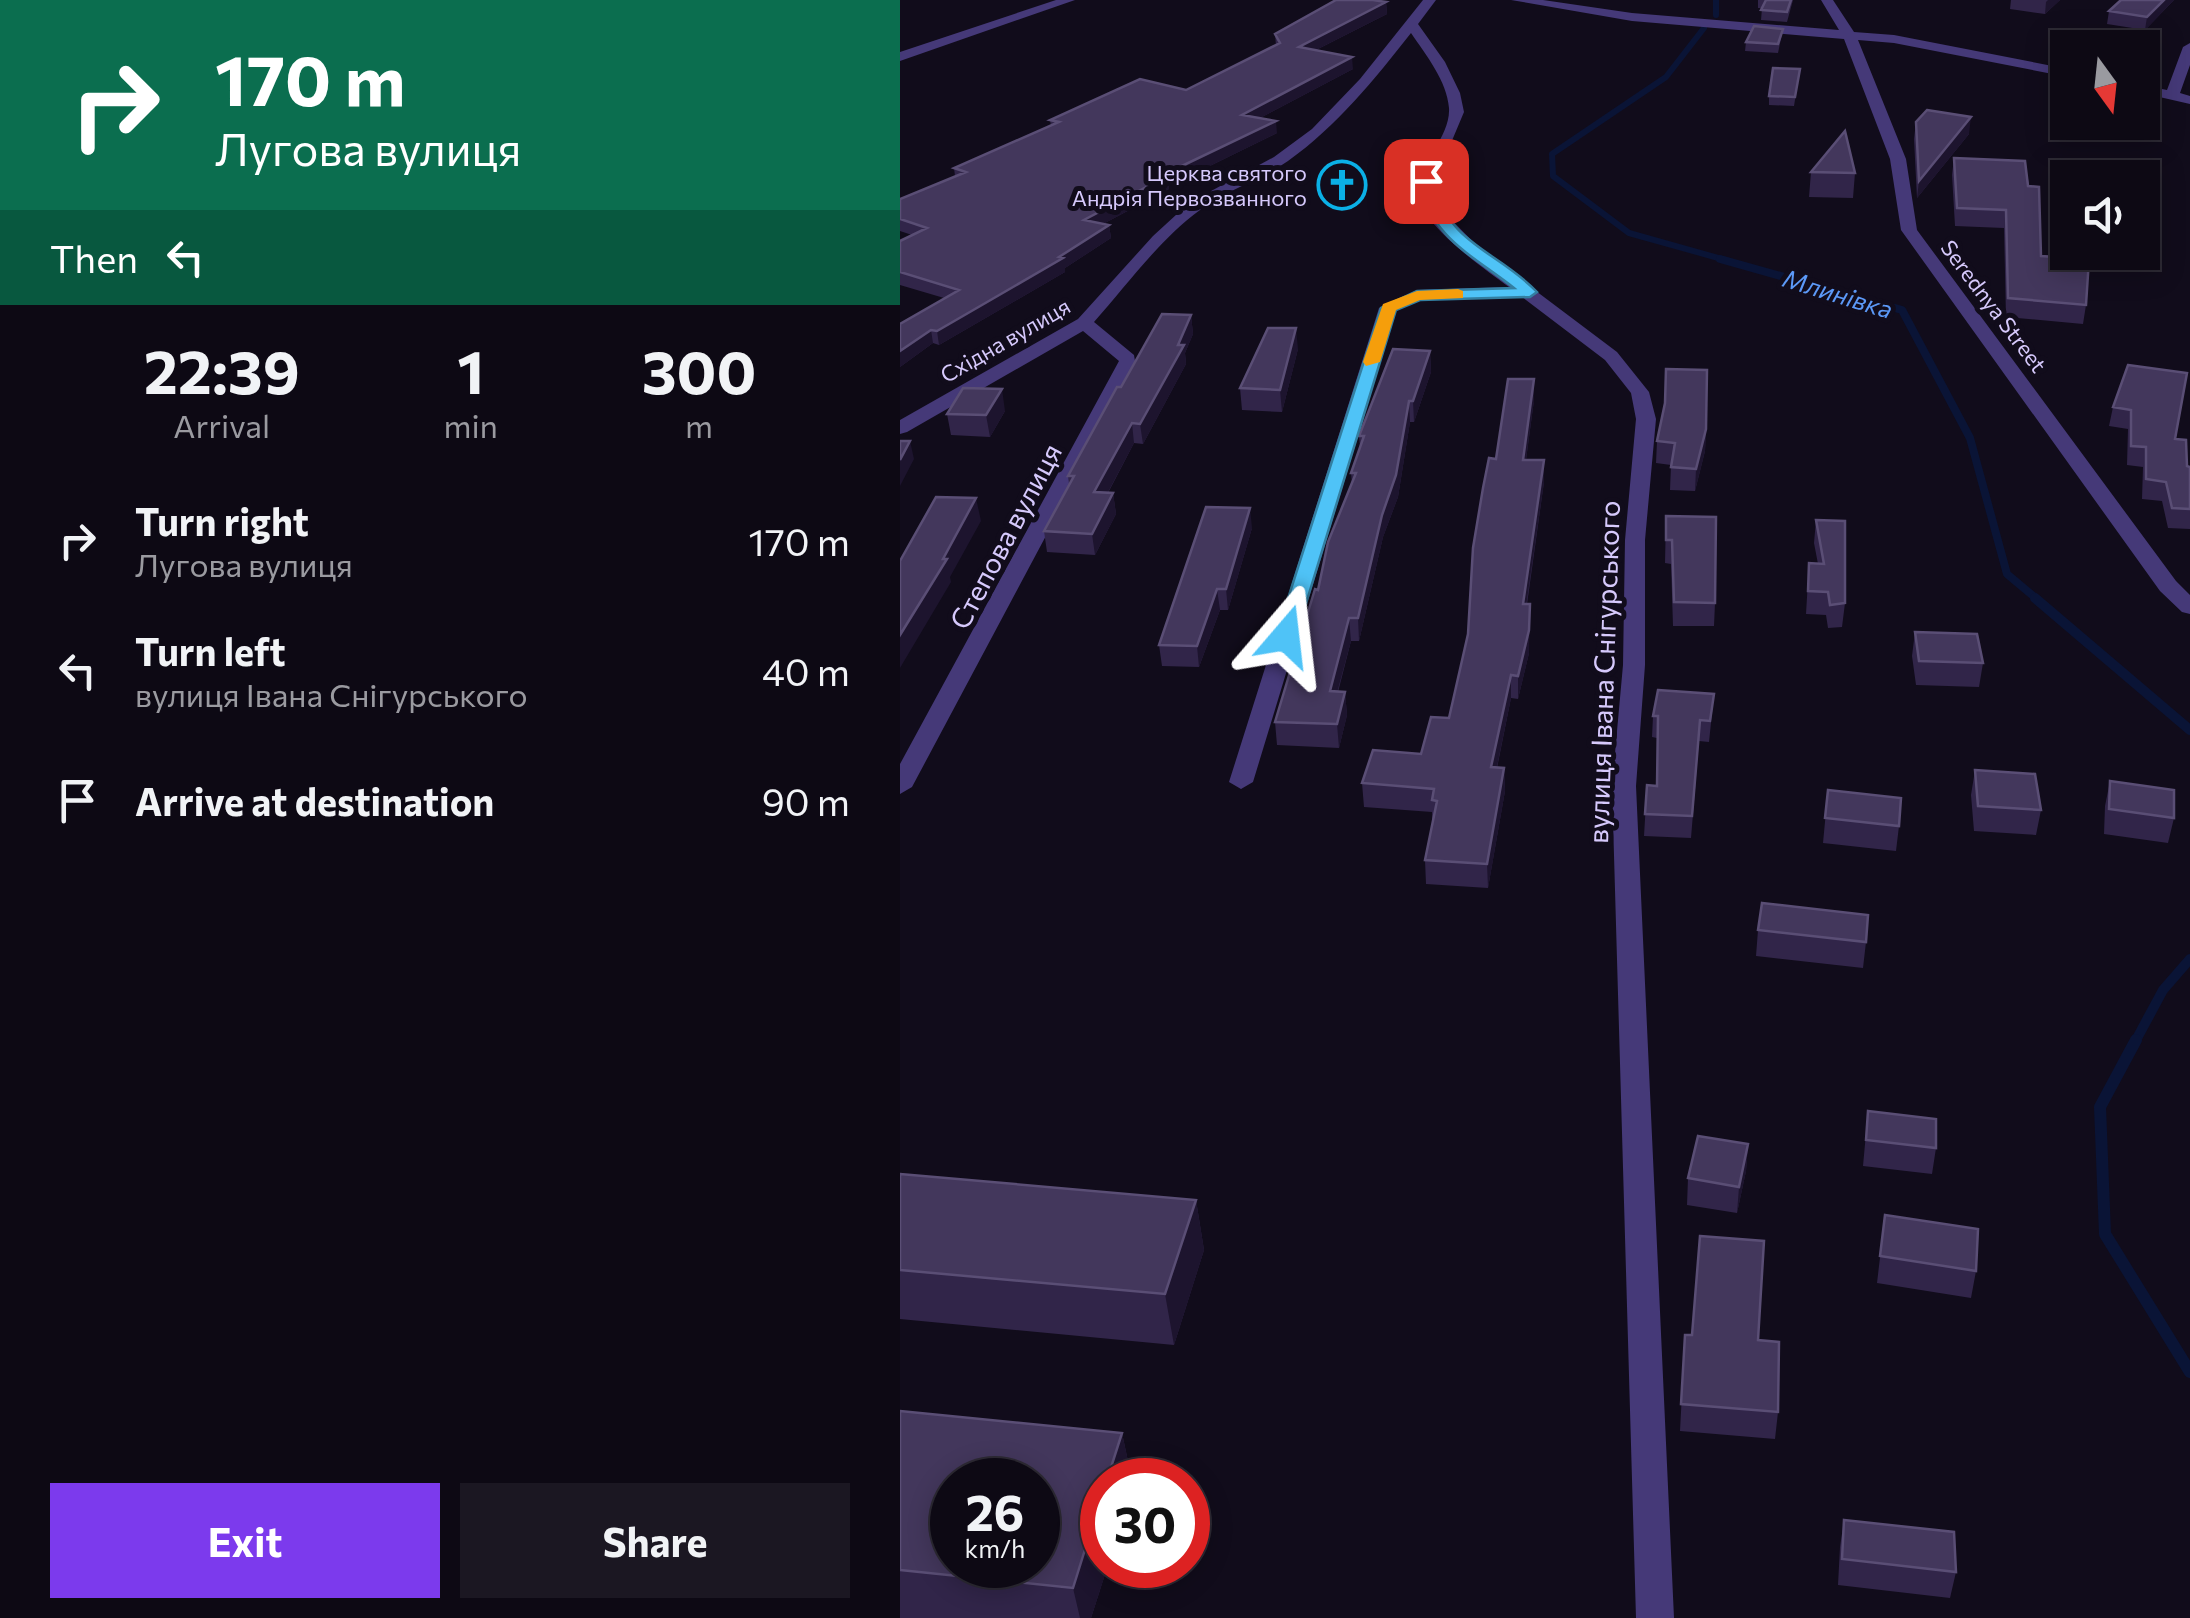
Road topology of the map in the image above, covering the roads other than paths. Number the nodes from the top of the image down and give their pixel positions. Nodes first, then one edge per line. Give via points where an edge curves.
1 (1069, 0) edge
2 (1430, 0) edge
3 (1517, 0) edge
4 (1827, 0) edge
5 (1410, 23) junction
6 (1850, 36) junction
7 (2190, 47) edge
8 (900, 57) edge
9 (2050, 69) edge
10 (2160, 93) edge
11 (2172, 95) junction
12 (2190, 100) edge
13 (1530, 292) junction
14 (1084, 323) junction
15 (900, 428) edge
16 (2190, 607) edge
17 (1241, 782) dead end
18 (900, 787) edge
19 (1655, 1618) edge

1 - 8 street
2 - 5 street, Східна вулиця
3 - 6 street
4 - 6 street, Serednya Street
5 - 13 street, вулиця Івана Снігурського via 1438,62 1457,112 1426,181 1432,209 1473,252
5 - 14 street, Східна вулиця via 1317,132 1195,206
6 - 9 street
6 - 16 street, Serednya Street via 1898,159 1909,230 2168,586
7 - 11 street
10 - 11 street
11 - 12 street
13 - 17 street via 1417,295 1388,308
13 - 19 street, вулиця Івана Снігурського via 1611,356 1640,392 1646,418 1624,786
14 - 15 street, Східна вулиця
14 - 18 street, Степова вулиця via 1128,359 1126,367

